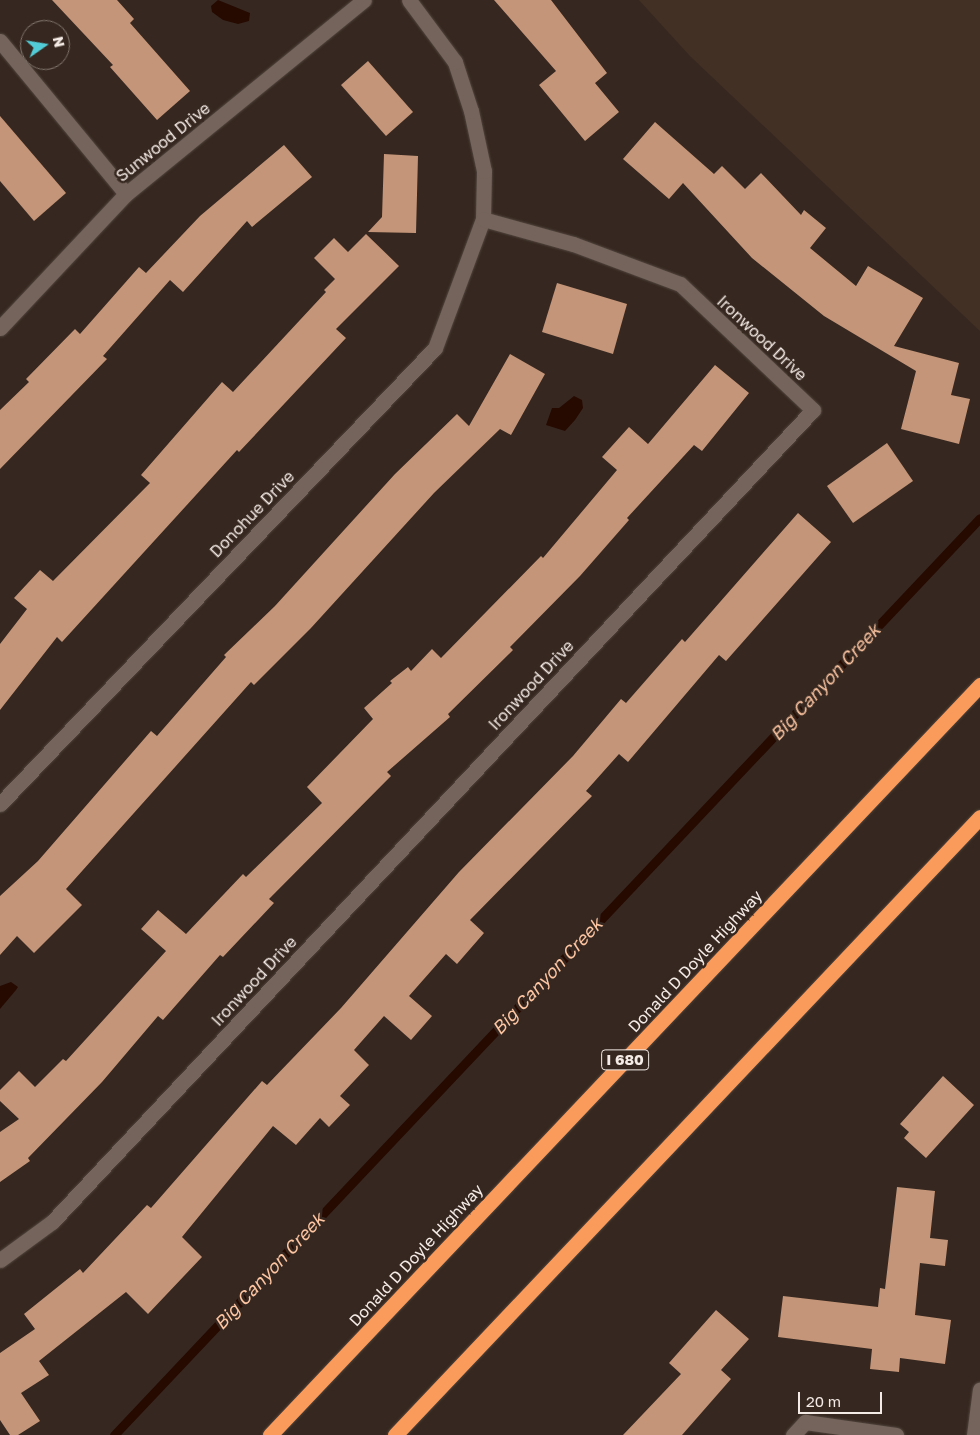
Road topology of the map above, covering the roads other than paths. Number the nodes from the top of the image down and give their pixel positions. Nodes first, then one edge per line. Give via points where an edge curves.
1 (364, 0) edge
2 (409, 0) edge
3 (0, 41) edge
4 (126, 194) junction
5 (483, 219) junction
6 (0, 328) edge
7 (980, 685) edge
8 (0, 804) edge
9 (980, 817) edge
10 (0, 1260) edge
11 (980, 1389) edge
12 (270, 1435) edge
13 (395, 1435) edge
14 (793, 1435) edge
15 (896, 1435) edge
16 (974, 1435) edge

1 - 4 street, Sunwood Drive
2 - 5 street, Donohue Drive via 458,70 484,172
3 - 4 street
4 - 6 street, Sunwood Drive
5 - 8 street, Donohue Drive via 435,348
5 - 10 street, Ironwood Drive via 573,244 680,284 813,410 52,1222
7 - 12 highway, Donald D Doyle Highway / I 680
9 - 13 highway
11 - 16 street
14 - 15 street via 805,1422

